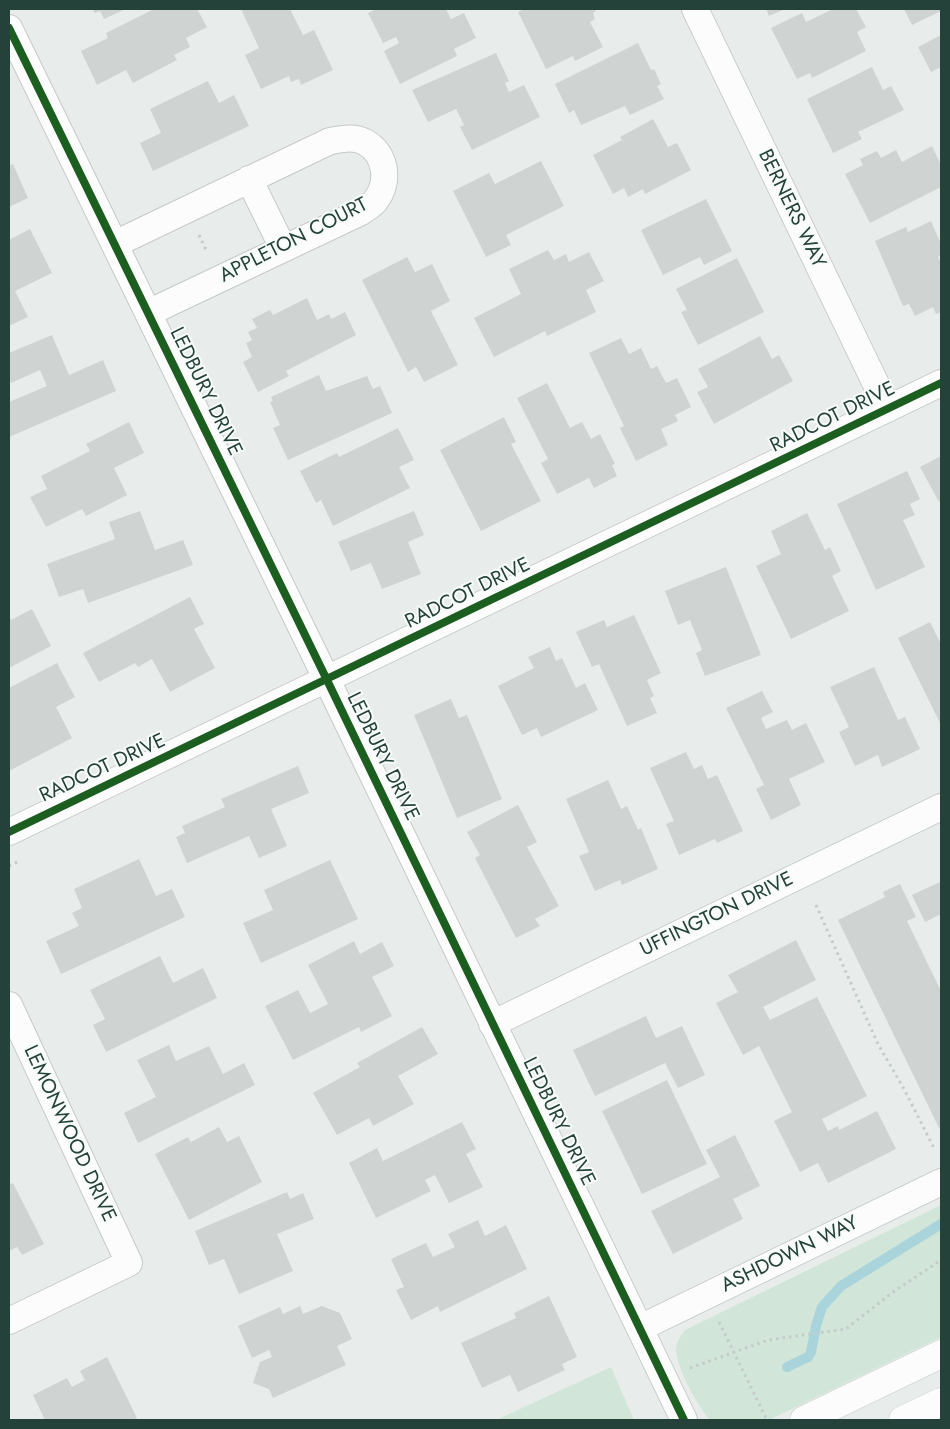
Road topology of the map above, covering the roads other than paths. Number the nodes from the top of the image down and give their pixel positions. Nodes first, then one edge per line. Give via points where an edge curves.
1 (695, 9) edge
2 (9, 28) edge
3 (249, 179) junction
4 (115, 244) junction
5 (283, 248) junction
6 (148, 313) junction
7 (941, 383) edge
8 (888, 409) junction
9 (327, 680) junction
10 (941, 807) edge
11 (9, 832) edge
12 (9, 1005) edge
13 (492, 1024) junction
14 (941, 1182) edge
15 (9, 1321) edge
16 (640, 1328) junction
17 (941, 1354) edge
18 (941, 1402) edge
19 (684, 1420) edge
20 (804, 1420) edge
21 (903, 1420) edge

1 - 8 street, BERNERS WAY
2 - 4 street, LEDBURY DRIVE
3 - 4 street, APPLETON COURT
3 - 5 street
3 - 5 street, APPLETON COURT via 330,141 348,138 364,142 377,153 384,168 383,186 376,201 361,212
4 - 6 street, LEDBURY DRIVE
5 - 6 street, APPLETON COURT
6 - 9 street, LEDBURY DRIVE
7 - 8 street, RADCOT DRIVE
8 - 9 street, RADCOT DRIVE
9 - 11 street, RADCOT DRIVE
9 - 13 street, LEDBURY DRIVE
10 - 13 street, UFFINGTON DRIVE
12 - 15 street, LEMONWOOD DRIVE via 129,1263
13 - 16 street, LEDBURY DRIVE
14 - 16 street, ASHDOWN WAY
16 - 19 street, LEDBURY DRIVE
17 - 20 street
18 - 21 street

